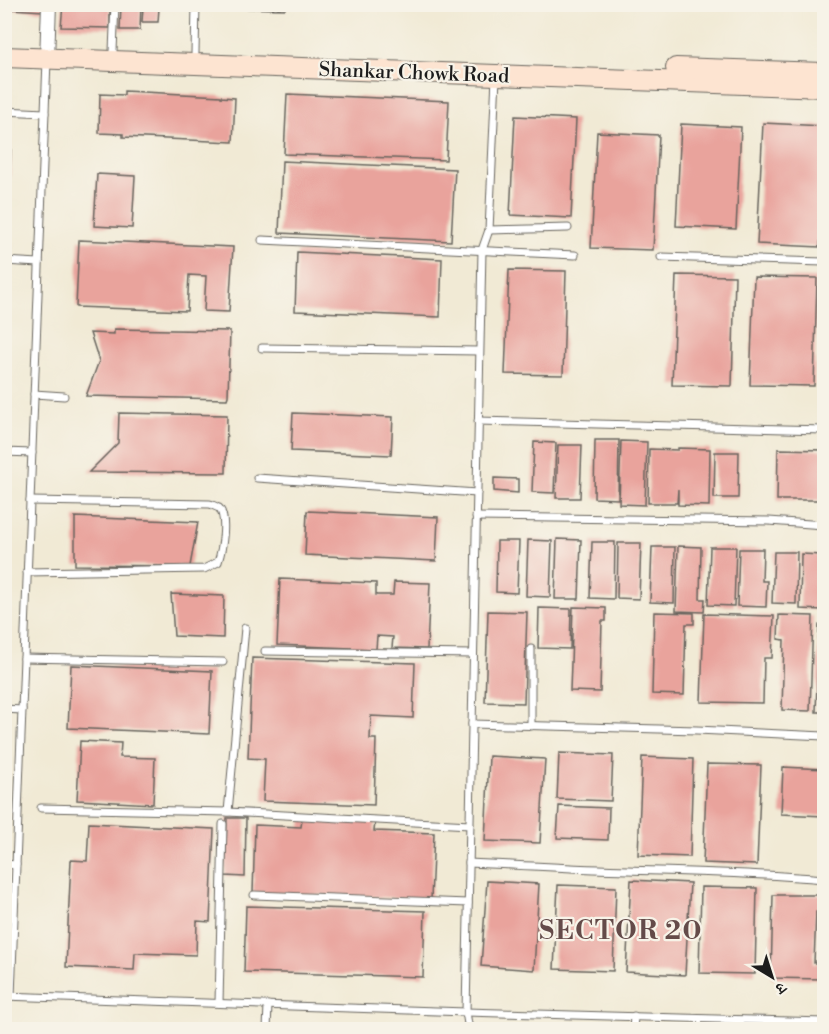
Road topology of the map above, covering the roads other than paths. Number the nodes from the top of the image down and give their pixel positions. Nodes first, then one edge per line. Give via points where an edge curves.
1 (50, 4) edge
2 (115, 4) edge
3 (196, 4) edge
4 (4, 47) edge
5 (112, 51) junction
6 (195, 53) junction
7 (47, 54) junction
8 (4, 57) edge
9 (825, 73) edge
10 (496, 75) junction
11 (825, 87) edge
12 (4, 111) edge
13 (45, 113) junction
14 (568, 228) dead end
15 (489, 230) junction
16 (262, 240) dead end
17 (482, 250) junction
18 (575, 255) dead end
19 (661, 257) dead end
20 (4, 261) edge
21 (825, 262) edge
22 (39, 263) junction
23 (262, 348) dead end
24 (479, 351) junction
25 (34, 394) junction
26 (64, 396) dead end
27 (478, 421) junction
28 (825, 430) edge
29 (4, 453) edge
30 (32, 453) junction
31 (257, 478) dead end
32 (477, 493) junction
33 (30, 501) junction
34 (476, 517) junction
35 (825, 525) edge
36 (27, 572) junction
37 (245, 628) dead end
38 (531, 649) dead end
39 (265, 651) dead end
40 (473, 654) junction
41 (24, 658) junction
42 (223, 662) dead end
43 (4, 709) edge
44 (22, 710) junction
45 (472, 724) junction
46 (531, 726) junction
47 (825, 736) edge
48 (41, 808) dead end
49 (228, 812) junction
50 (223, 824) dead end
51 (470, 825) junction
52 (469, 863) junction
53 (4, 864) edge
54 (16, 865) junction
55 (825, 879) edge
56 (254, 895) dead end
57 (468, 903) junction
58 (8, 996) edge
59 (219, 1003) junction
60 (268, 1005) junction
61 (466, 1012) junction
62 (634, 1016) junction
63 (806, 1021) junction
64 (825, 1022) edge
65 (267, 1029) edge
66 (469, 1029) edge
67 (633, 1029) edge
68 (805, 1029) edge

1 - 7 street
2 - 5 lane
3 - 6 lane
4 - 7 main road, Shankar Chowk Road
5 - 6 main road, Shankar Chowk Road
5 - 7 main road, Shankar Chowk Road
6 - 9 main road, Shankar Chowk Road
7 - 8 main road, Shankar Chowk Road
7 - 10 main road, Shankar Chowk Road
7 - 13 lane
10 - 11 main road, Shankar Chowk Road
10 - 15 lane
12 - 13 lane
13 - 22 lane
14 - 15 lane
15 - 17 lane
16 - 17 lane
17 - 18 lane
17 - 24 lane
19 - 21 lane
20 - 22 lane
22 - 25 lane
23 - 24 lane
24 - 27 lane
25 - 26 lane
25 - 30 lane
27 - 28 lane
27 - 32 lane
29 - 30 lane
30 - 33 lane
31 - 32 lane
32 - 34 lane
33 - 36 lane
33 - 36 lane via 210,504 218,508 223,518 222,552 218,562 204,568
34 - 35 lane
34 - 40 lane
36 - 41 lane
37 - 49 lane
38 - 46 lane
39 - 40 lane
40 - 45 lane
41 - 42 lane
41 - 44 lane
43 - 44 lane
44 - 54 lane
45 - 46 lane
45 - 51 lane
46 - 47 lane
48 - 49 lane
49 - 51 lane
50 - 59 lane
51 - 52 lane
52 - 55 lane
52 - 57 lane
53 - 54 lane
54 - 58 lane
56 - 57 lane
57 - 61 lane
58 - 59 lane
59 - 60 lane
60 - 61 lane
60 - 65 lane
61 - 62 lane
61 - 66 lane
62 - 63 lane
62 - 67 lane
63 - 64 lane
63 - 68 lane

